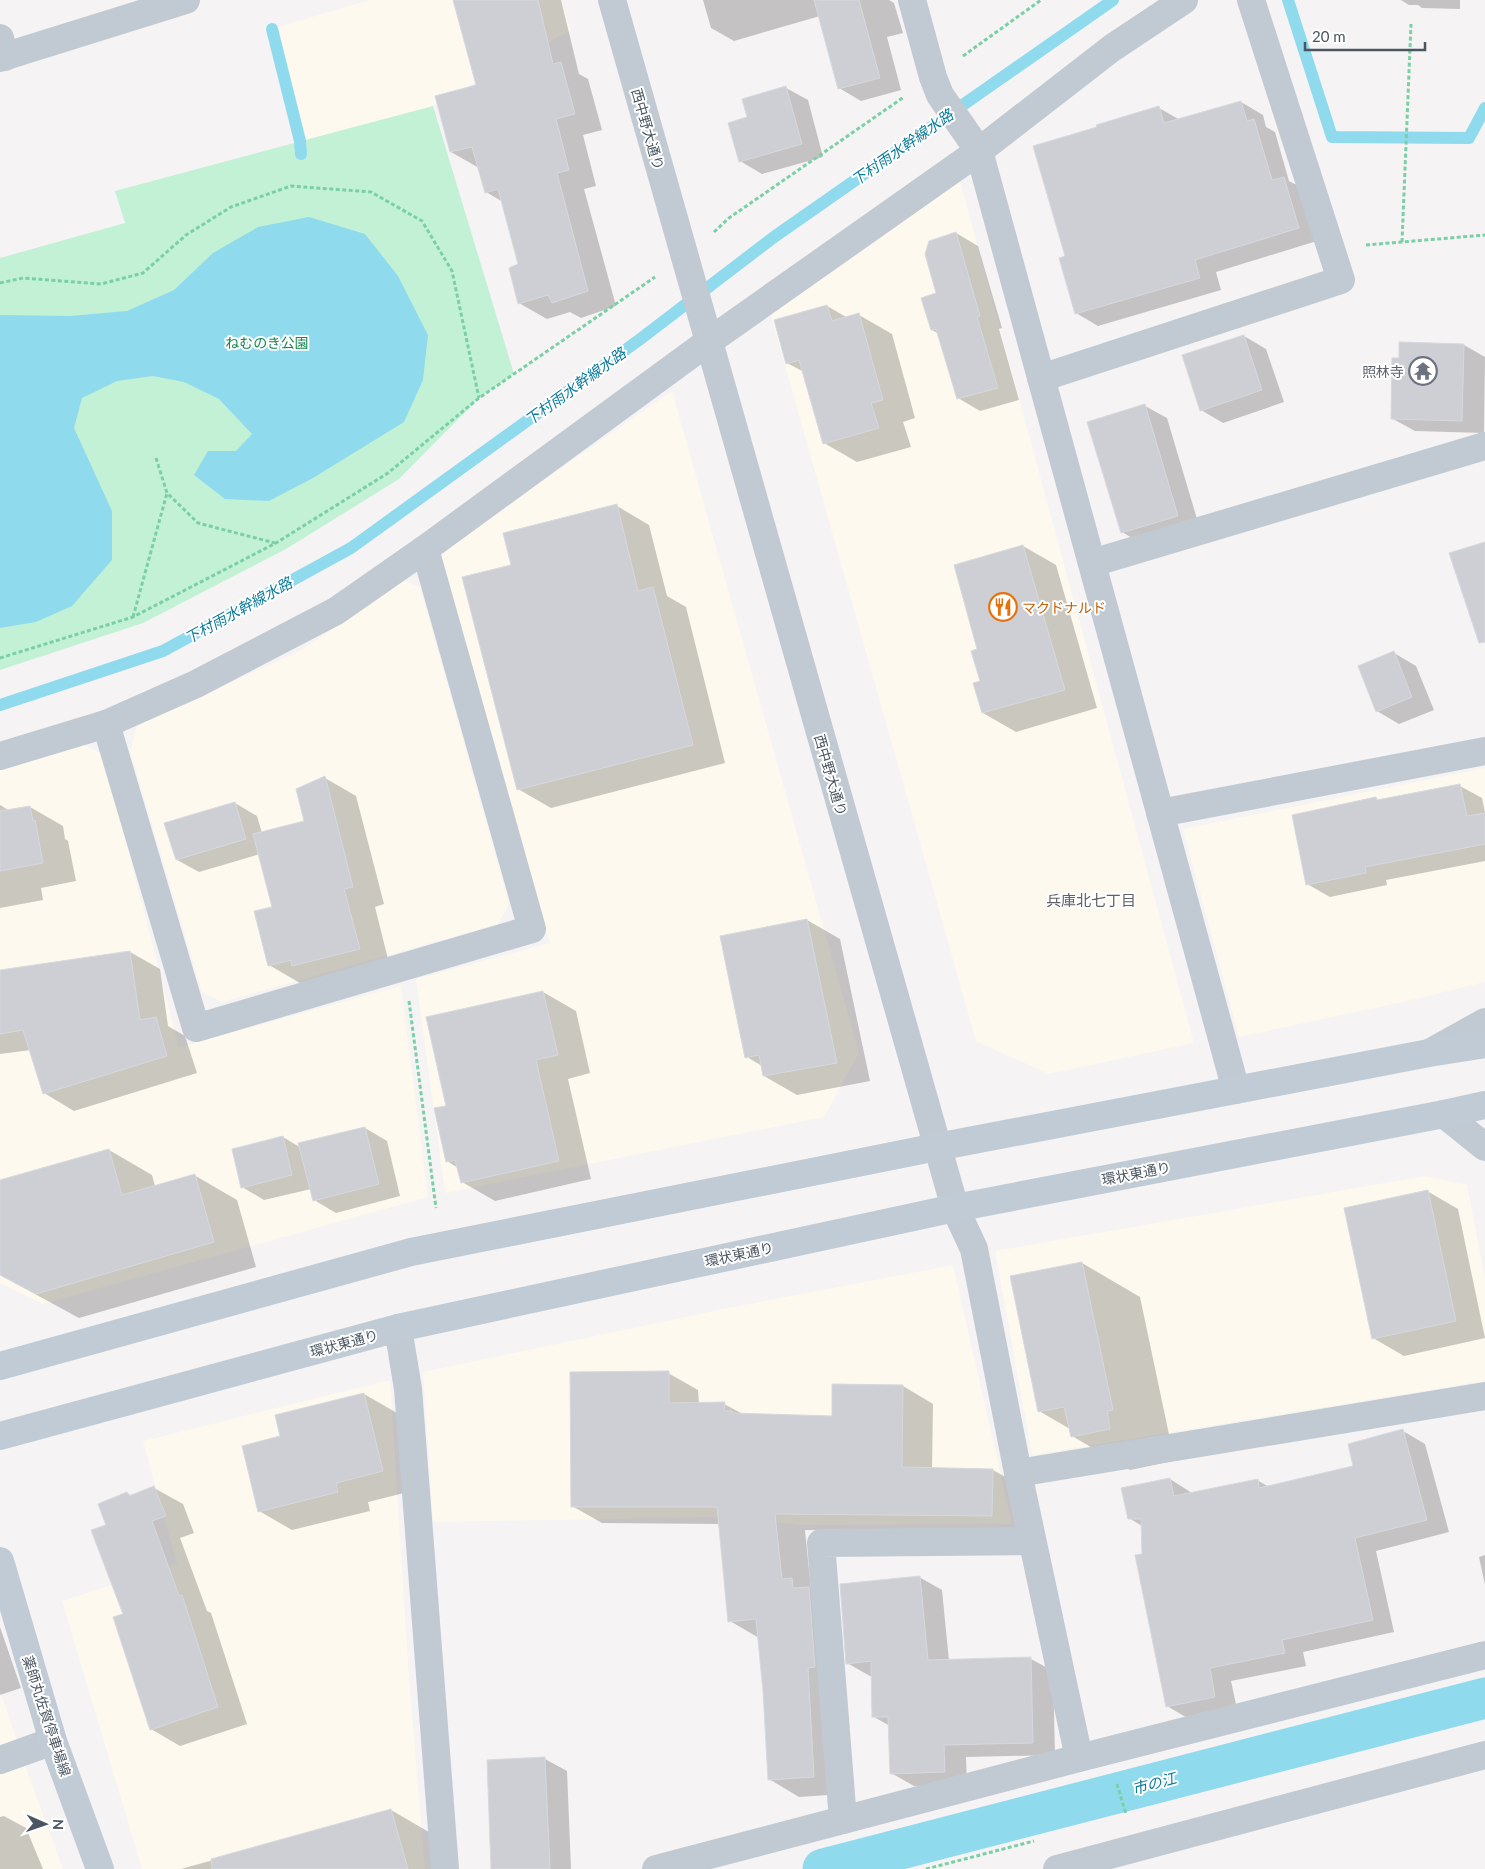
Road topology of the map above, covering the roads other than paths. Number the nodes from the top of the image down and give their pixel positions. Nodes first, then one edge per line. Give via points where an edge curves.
1 (186, 0) edge
2 (612, 0) edge
3 (912, 0) edge
4 (1184, 0) edge
5 (1251, 0) edge
6 (2, 51) edge
7 (979, 152) junction
8 (708, 342) junction
9 (1041, 378) junction
10 (1485, 446) edge
11 (425, 549) junction
12 (1092, 563) junction
13 (106, 724) junction
14 (1485, 751) edge
15 (0, 756) edge
16 (1160, 813) junction
17 (1485, 1022) edge
18 (1485, 1044) edge
19 (1429, 1053) junction
20 (1236, 1090) junction
21 (1485, 1105) edge
22 (1444, 1114) junction
23 (937, 1147) junction
24 (1485, 1147) edge
25 (955, 1208) junction
26 (398, 1328) junction
27 (0, 1366) edge
28 (1485, 1396) edge
29 (0, 1436) edge
30 (1018, 1473) junction
31 (1032, 1541) junction
32 (0, 1561) edge
33 (1485, 1655) edge
34 (53, 1741) junction
35 (1485, 1755) edge
36 (1079, 1758) junction
37 (0, 1760) edge
38 (843, 1820) junction
39 (100, 1869) edge
40 (445, 1869) edge
41 (656, 1869) edge
42 (1057, 1869) edge

1 - 6 street
2 - 8 street, 西中野大通り
3 - 7 street via 940,95
4 - 7 street via 1112,48
5 - 9 street via 1341,280
7 - 8 street
7 - 9 street
8 - 11 street
8 - 23 street, 西中野大通り
9 - 12 street
10 - 12 street
11 - 13 street via 336,611 196,684
11 - 13 street via 532,928 196,1028
12 - 16 street
13 - 15 street
14 - 16 street
16 - 20 street
17 - 19 street
18 - 19 main road
19 - 20 main road
20 - 23 main road
21 - 22 main road, 環状東通り
22 - 24 street
22 - 25 main road, 環状東通り
23 - 25 street, 西中野大通り
23 - 27 main road via 412,1252
25 - 26 main road, 環状東通り
25 - 30 street, 西中野大通り via 974,1249
26 - 29 main road, 環状東通り
26 - 40 street via 408,1388
28 - 30 street
30 - 31 street, 西中野大通り
31 - 36 street, 西中野大通り
31 - 38 street via 821,1543
32 - 34 main road, 薬師丸佐賀停車場線
33 - 36 street
34 - 37 street
34 - 39 main road, 薬師丸佐賀停車場線
35 - 42 street
36 - 38 street
38 - 41 street

